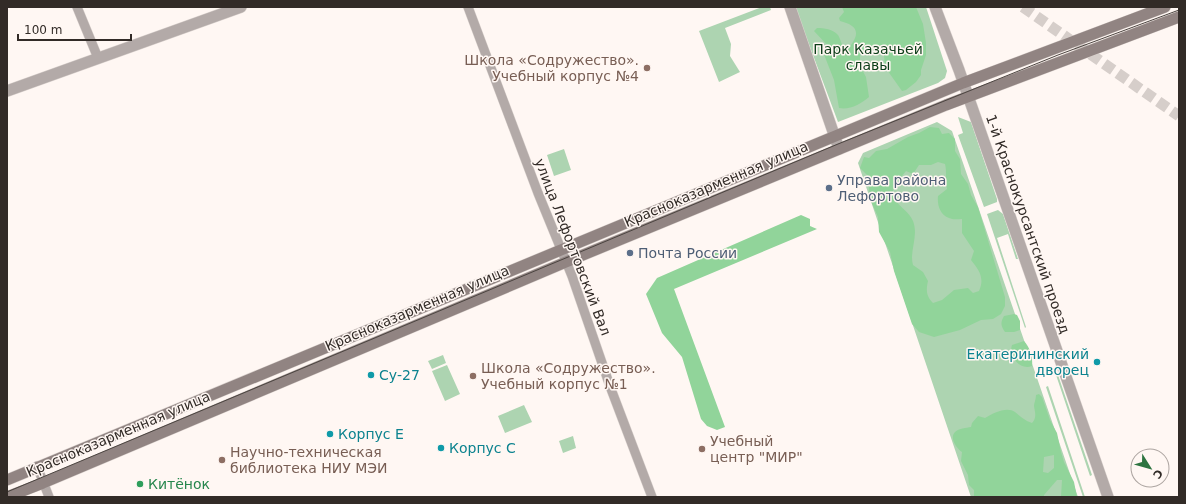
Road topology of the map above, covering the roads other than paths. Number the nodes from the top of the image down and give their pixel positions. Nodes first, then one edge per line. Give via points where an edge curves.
1 (77, 7) edge
2 (241, 7) edge
3 (468, 7) edge
4 (790, 7) edge
5 (935, 7) edge
6 (1166, 7) edge
7 (1179, 16) edge
8 (98, 58) junction
9 (963, 83) junction
10 (7, 92) edge
11 (968, 97) junction
12 (835, 136) junction
13 (839, 149) junction
14 (562, 250) junction
15 (566, 262) junction
16 (37, 466) junction
17 (7, 480) edge
18 (43, 483) junction
19 (7, 497) edge
20 (49, 497) edge
21 (652, 497) edge
22 (1108, 497) edge

1 - 8 street
2 - 8 street
3 - 14 street, улица Лефортовский Вал
4 - 12 street
5 - 9 street, 1-й Краснокурсантский проезд
6 - 9 main road
7 - 11 main road
8 - 10 street
9 - 11 street, 1-й Краснокурсантский проезд
9 - 12 main road, Красноказарменная улица
11 - 13 main road, Красноказарменная улица
11 - 22 street, 1-й Краснокурсантский проезд
12 - 13 street
12 - 14 main road, Красноказарменная улица
13 - 15 main road, Красноказарменная улица
14 - 15 street, улица Лефортовский Вал
14 - 16 main road, Красноказарменная улица
15 - 18 main road, Красноказарменная улица
15 - 21 street, улица Лефортовский Вал
16 - 17 main road, Красноказарменная улица
16 - 18 street
18 - 19 main road, Красноказарменная улица
18 - 20 street

